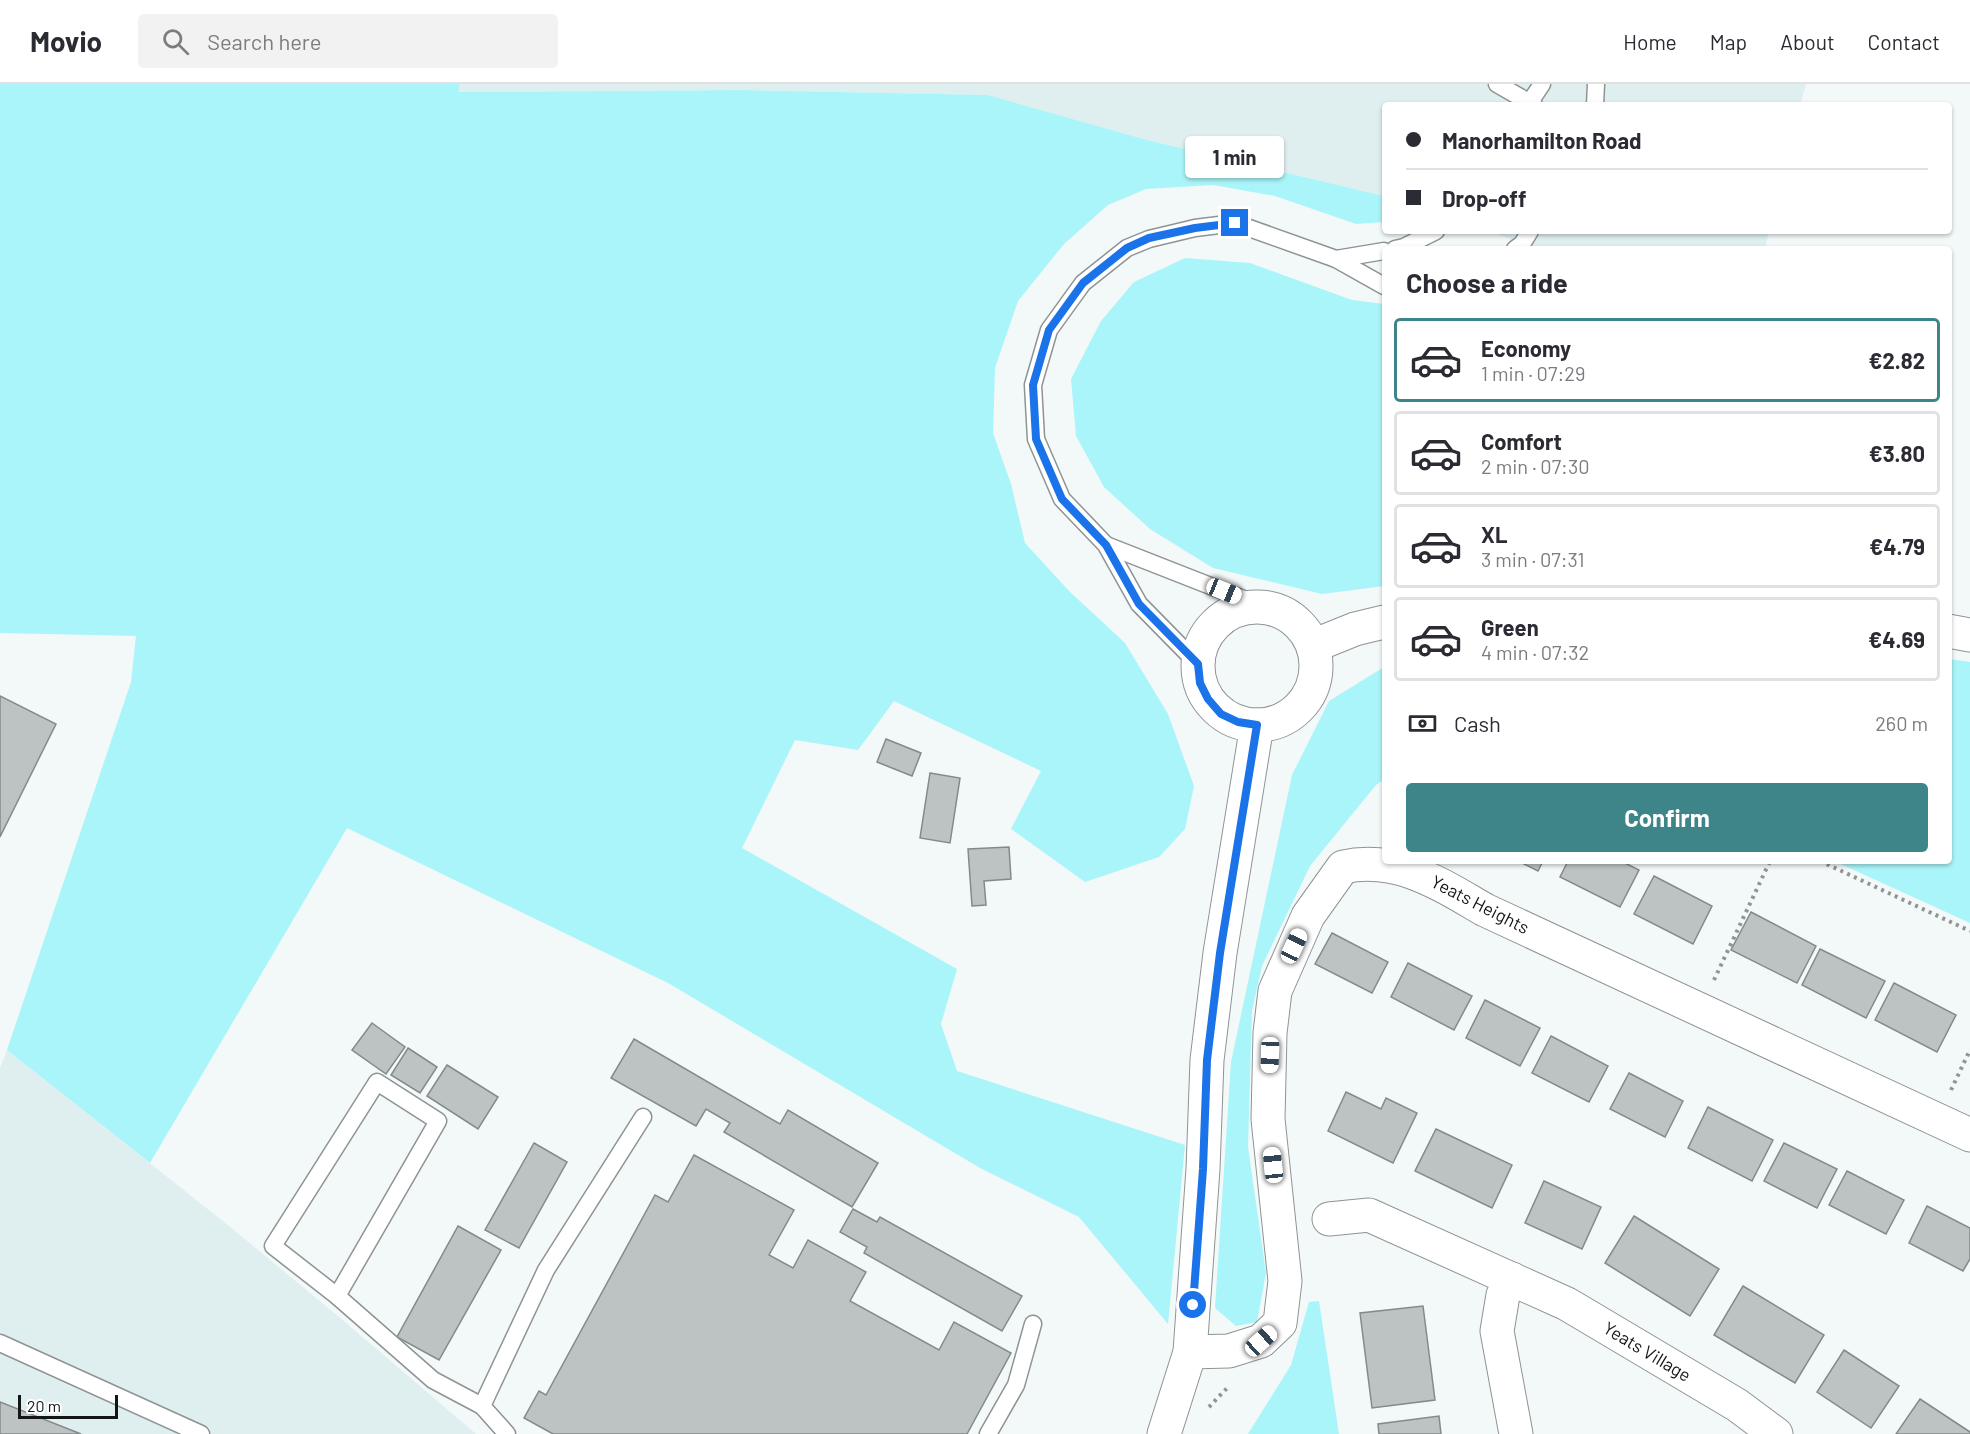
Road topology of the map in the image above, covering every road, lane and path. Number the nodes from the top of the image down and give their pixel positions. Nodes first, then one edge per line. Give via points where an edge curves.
1 (1497, 84) edge
2 (1542, 84) edge
3 (1596, 84) edge
4 (1528, 102) edge
5 (1532, 102) edge
6 (1595, 102) edge
7 (1430, 234) edge
8 (1528, 234) edge
9 (1408, 246) edge
10 (1519, 246) edge
11 (1382, 251) edge
12 (1336, 259) junction
13 (1382, 285) edge
14 (1106, 545) junction
15 (1264, 607) junction
16 (1382, 622) edge
17 (1952, 632) edge
18 (1970, 634) edge
19 (1312, 646) junction
20 (1198, 664) junction
21 (1257, 725) junction
22 (1769, 864) edge
23 (1826, 864) edge
24 (1970, 931) edge
25 (1700, 1010) junction
26 (1970, 1050) edge
27 (643, 1117) dead end
28 (1938, 1120) junction
29 (1970, 1135) edge
30 (1329, 1219) dead end
31 (1512, 1279) junction
32 (337, 1296) junction
33 (1033, 1324) dead end
34 (0, 1343) edge
35 (1190, 1352) junction
36 (1229, 1352) junction
37 (482, 1406) junction
38 (1202, 1415) dead end
39 (201, 1434) edge
40 (507, 1434) edge
41 (988, 1434) edge
42 (1164, 1434) edge
43 (1516, 1434) edge
44 (1776, 1434) edge

1 - 4 lane
2 - 5 lane
3 - 6 lane
7 - 9 lane
8 - 10 lane
11 - 12 lane
12 - 13 lane
12 - 14 lane via 1235,223 1149,238 1127,248 1083,283 1049,330 1033,385 1036,439 1062,499
14 - 15 lane
14 - 20 lane via 1139,604
15 - 19 main road via 1294,619
15 - 20 main road via 1244,608 1226,615 1211,628
16 - 19 main road
17 - 18 main road
19 - 21 main road via 1316,664 1314,683 1305,700 1292,714
20 - 21 main road via 1200,683 1221,714
21 - 35 main road via 1207,1060
22 - 25 path
23 - 24 path
25 - 28 main road, Yeats Heights
25 - 36 main road, Yeats Heights via 1485,910 1428,878 1390,866 1343,867 1308,916 1275,991 1268,1119 1285,1281 1280,1323 1261,1341
26 - 28 path
27 - 37 lane via 546,1270
28 - 29 main road, Yeats Heights
30 - 31 main road, Yeats Village via 1369,1215
31 - 43 main road via 1503,1295 1497,1331
31 - 44 main road, Yeats Village via 1567,1304 1737,1405
32 - 32 lane via 273,1246 377,1082 438,1121
32 - 37 lane via 433,1380
33 - 41 lane via 1016,1384
34 - 39 lane
35 - 36 main road, Yeats Heights
35 - 42 main road
36 - 38 path via 1234,1381
37 - 40 lane

